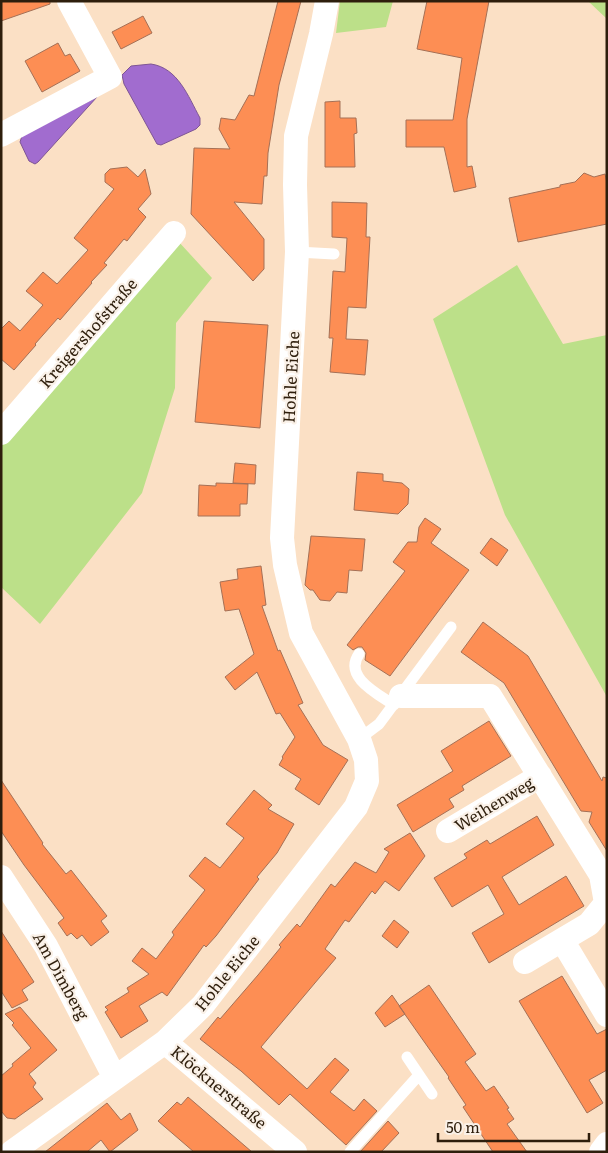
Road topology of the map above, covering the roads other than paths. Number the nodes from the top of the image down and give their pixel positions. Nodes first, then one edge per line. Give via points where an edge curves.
1 (69, 1) edge
2 (327, 1) edge
3 (1, 135) edge
4 (174, 233) dead end
5 (297, 252) junction
6 (334, 254) dead end
7 (1, 433) edge
8 (451, 627) dead end
9 (359, 654) dead end
10 (398, 700) junction
11 (359, 739) junction
12 (540, 776) junction
13 (448, 831) dead end
14 (1, 877) edge
15 (562, 940) junction
16 (525, 962) dead end
17 (607, 1015) edge
18 (166, 1042) junction
19 (406, 1057) dead end
20 (419, 1075) junction
21 (115, 1078) junction
22 (432, 1094) dead end
23 (607, 1144) edge
24 (12, 1152) edge
25 (295, 1152) edge
26 (350, 1152) edge
27 (601, 1152) edge

1 - 3 street via 110,77
2 - 5 street, Hohle Eiche via 296,136
4 - 7 street, Kreigershofstraße
5 - 6 lane
5 - 11 street, Hohle Eiche via 282,538 285,565 301,633
8 - 10 lane
9 - 10 lane via 354,669 360,679
10 - 11 lane via 379,724
10 - 12 street, Weihenweg via 490,696
11 - 18 street, Hohle Eiche via 366,760 367,781 356,807 203,1006
12 - 13 street, Weihenweg
12 - 15 street, Weihenweg via 601,875 606,903 589,924
14 - 21 street, Am Dimberg via 46,946
15 - 16 street, Weihenweg
15 - 17 street
18 - 21 street, Hohle Eiche
18 - 25 street, Klöcknerstraße
19 - 20 lane
20 - 22 lane
20 - 26 lane
21 - 24 street, Hohle Eiche
23 - 27 street

